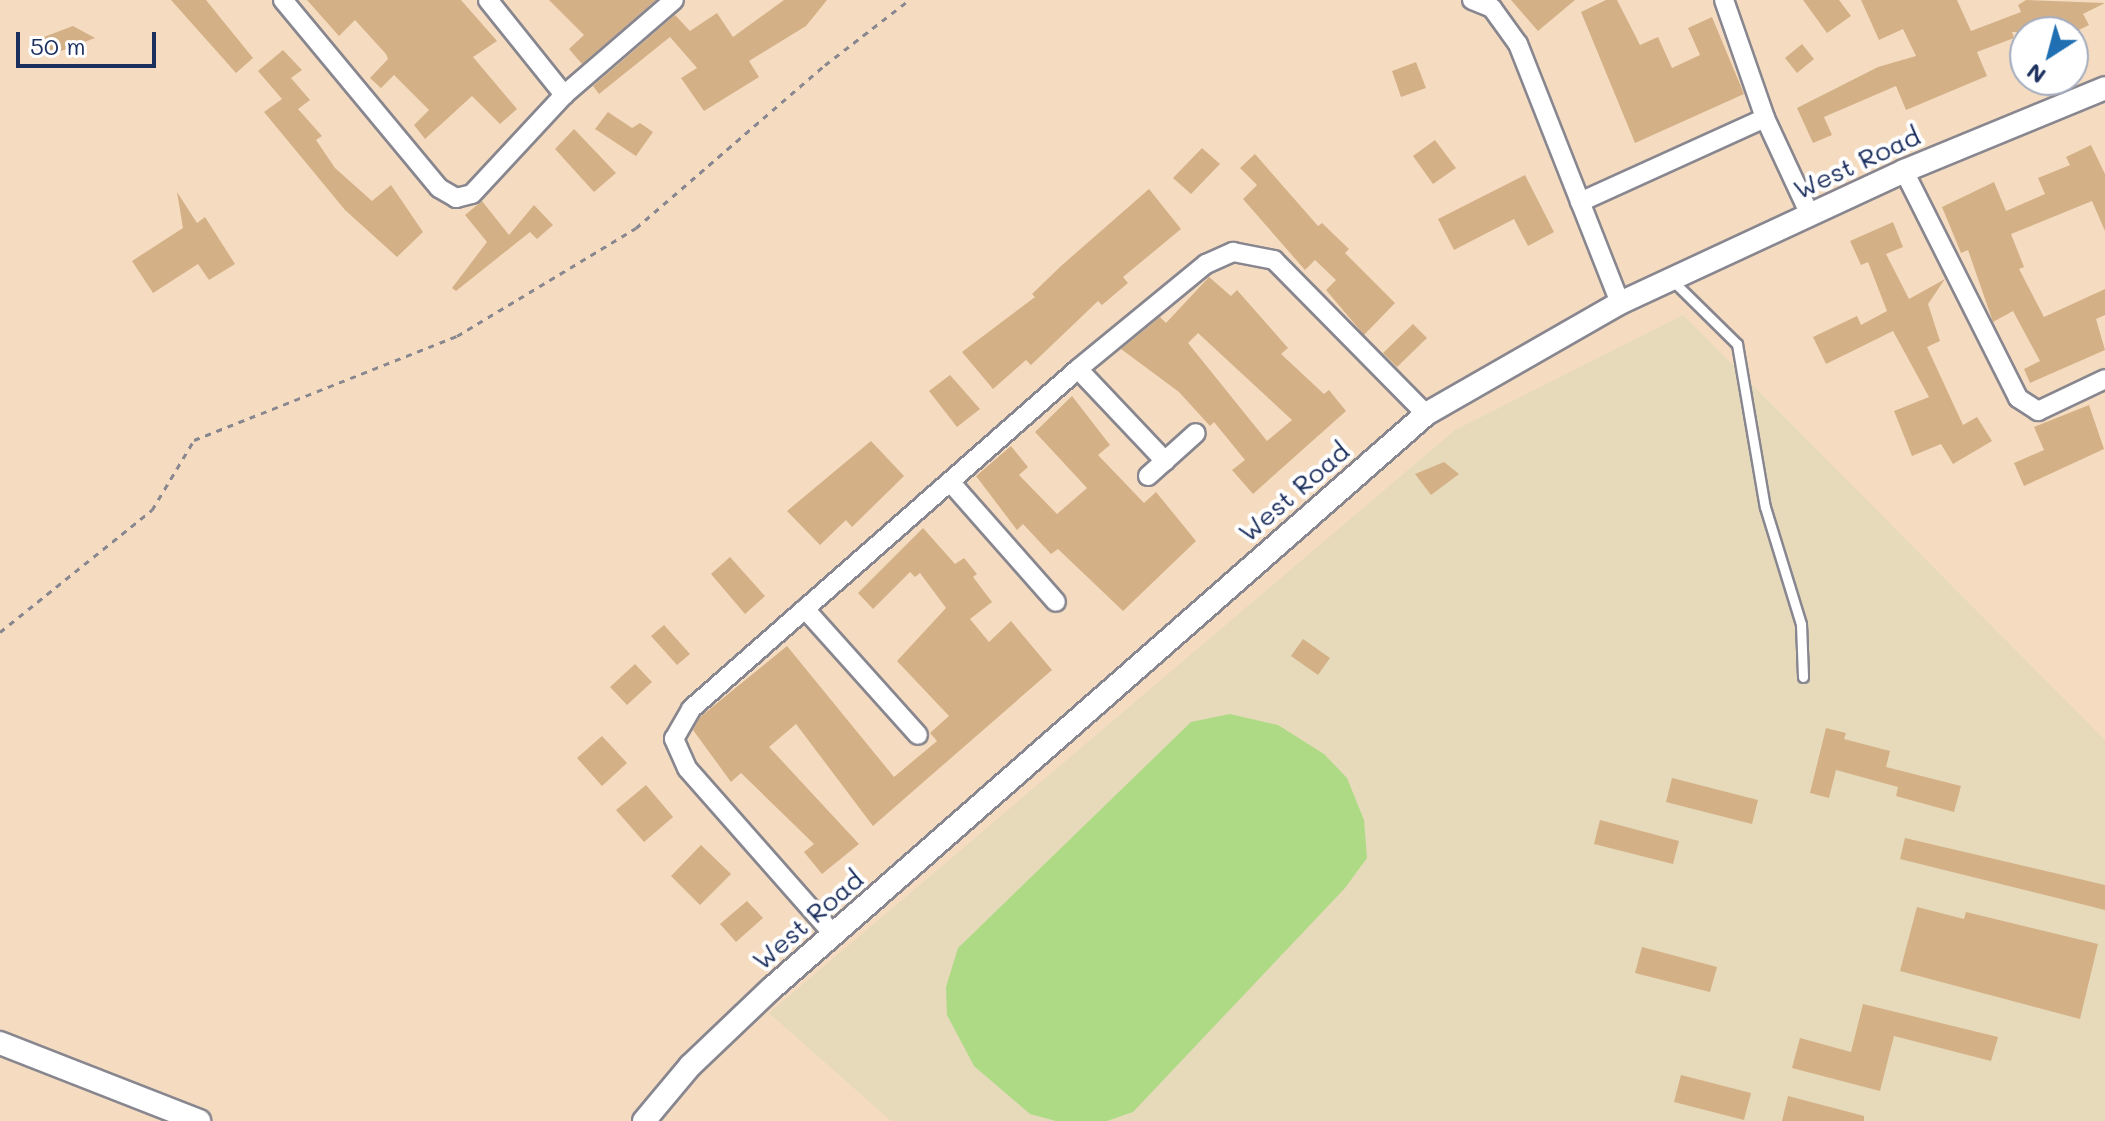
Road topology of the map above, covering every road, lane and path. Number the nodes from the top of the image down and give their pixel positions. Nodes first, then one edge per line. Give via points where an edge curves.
1 (283, 0) edge
2 (488, 0) edge
3 (674, 0) edge
4 (909, 0) edge
5 (1472, 0) edge
6 (1724, 0) edge
7 (2105, 88) edge
8 (564, 95) junction
9 (1765, 118) junction
10 (1904, 171) junction
11 (1580, 202) junction
12 (1810, 215) junction
13 (1672, 280) junction
14 (1620, 303) junction
15 (1078, 369) junction
16 (2105, 379) edge
17 (1426, 414) junction
18 (1196, 433) dead end
19 (1165, 461) junction
20 (1148, 476) dead end
21 (952, 484) junction
22 (1056, 602) dead end
23 (805, 609) junction
24 (0, 632) edge
25 (1803, 677) dead end
26 (918, 735) dead end
27 (834, 935) junction
28 (0, 1043) edge
29 (199, 1121) edge
30 (644, 1121) edge

1 - 8 street via 439,188 456,198 472,194
2 - 8 street
3 - 8 street
4 - 24 path via 636,228 457,336 194,440 152,510
5 - 11 street via 1492,8 1518,44
6 - 9 street
7 - 10 street, West Road
9 - 11 street
9 - 12 street
10 - 12 street, West Road
10 - 16 street via 2018,398 2038,411
11 - 14 street
12 - 13 street, West Road
13 - 14 street, West Road
13 - 25 lane via 1737,344 1765,507 1801,624
14 - 17 street, West Road
15 - 17 street via 1206,264 1233,252 1256,253 1274,260 1318,301
15 - 19 street
15 - 21 street
17 - 27 street, West Road
18 - 19 street
19 - 20 street
21 - 22 street
21 - 23 street
23 - 26 street
23 - 27 street via 691,709 674,739 687,768
27 - 30 street, West Road via 690,1066
28 - 29 street

